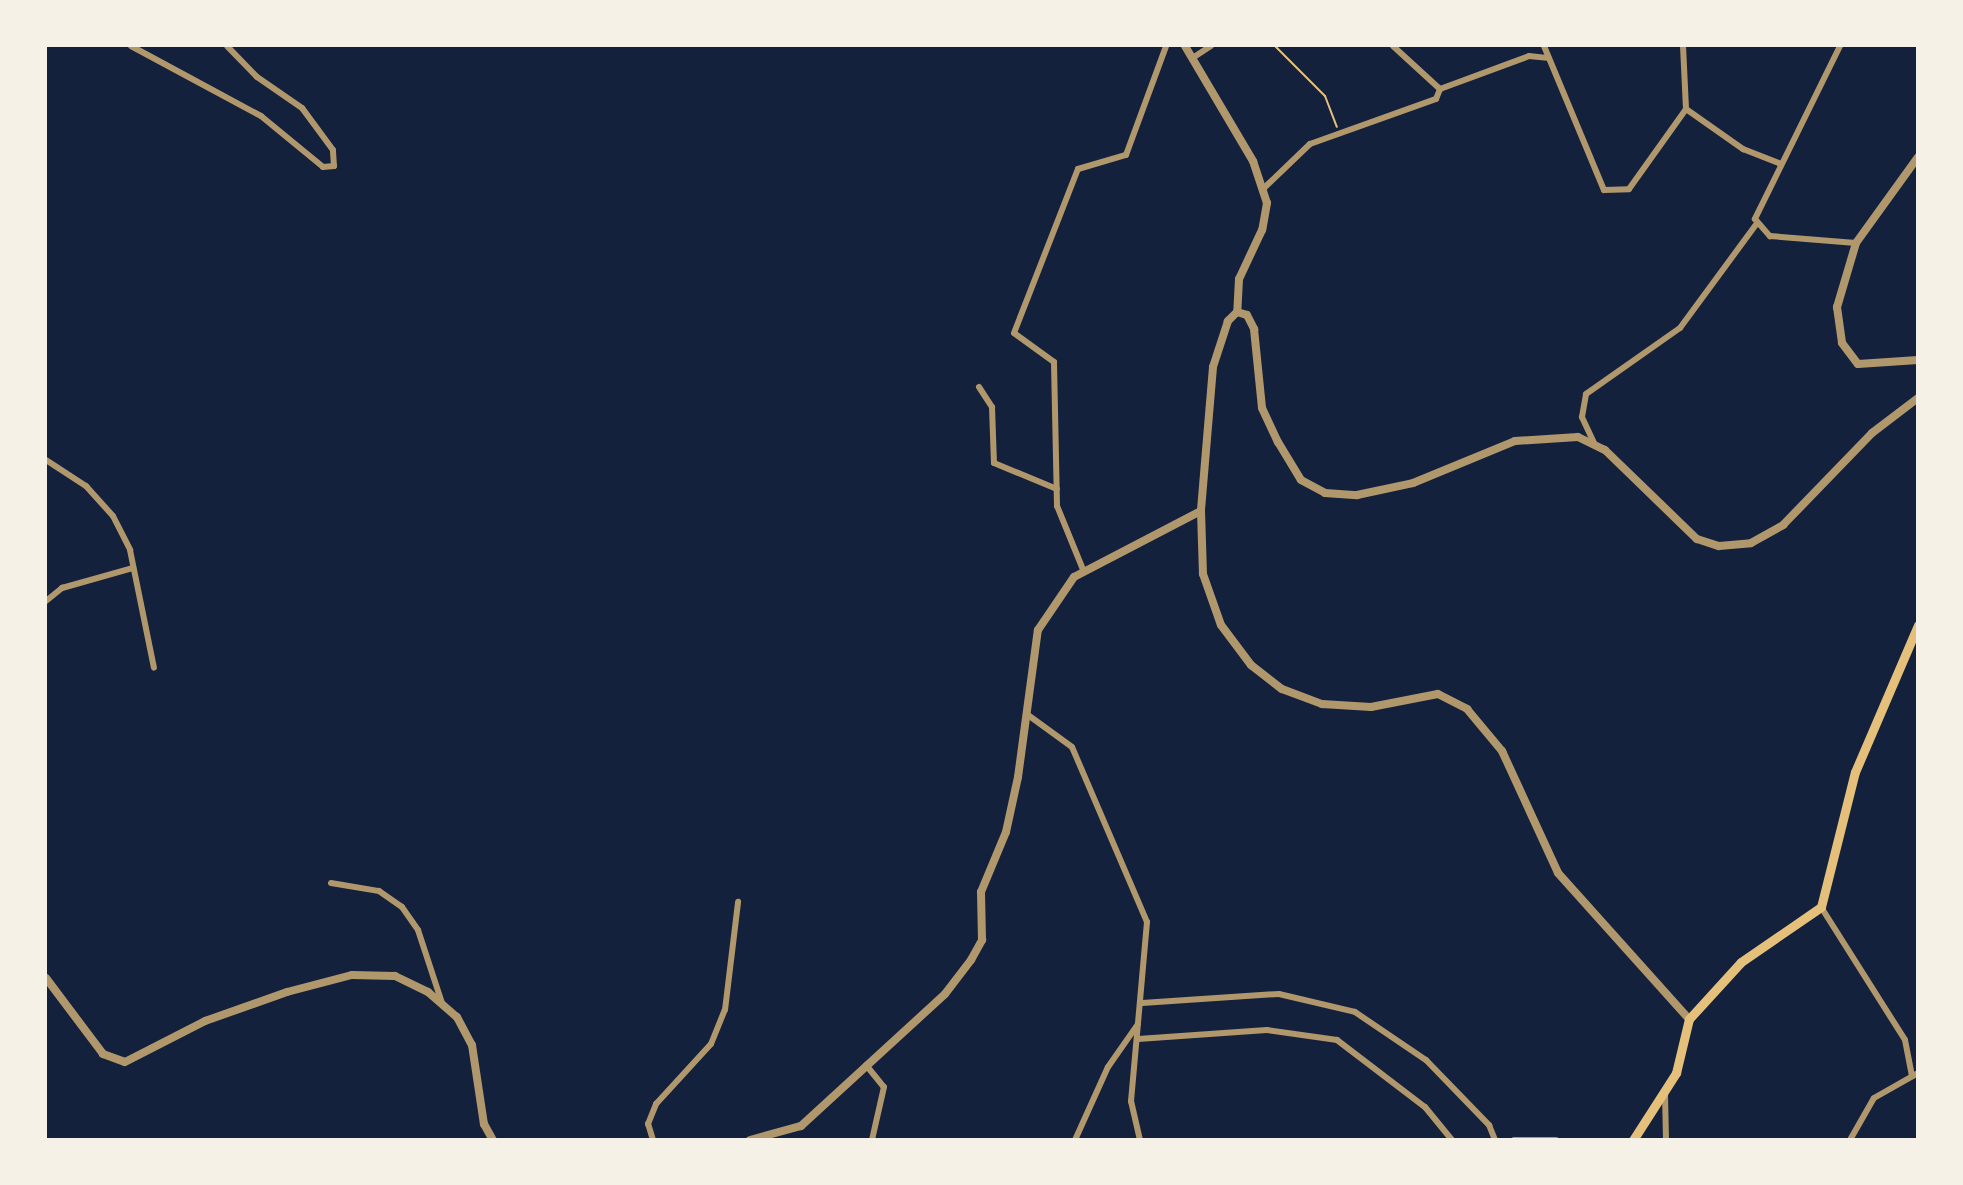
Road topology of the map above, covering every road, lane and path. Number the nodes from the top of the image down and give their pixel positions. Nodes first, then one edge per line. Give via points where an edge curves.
1 (131, 46) edge
2 (227, 46) edge
3 (1166, 46) edge
4 (1185, 46) edge
5 (1211, 46) edge
6 (1275, 46) edge
7 (1393, 46) edge
8 (1544, 46) edge
9 (1683, 46) edge
10 (1840, 46) edge
11 (1194, 57) junction
12 (1547, 58) junction
13 (1440, 89) junction
14 (1686, 109) junction
15 (1339, 132) junction
16 (1917, 157) edge
17 (1781, 164) junction
18 (1264, 189) junction
19 (1757, 223) junction
20 (1856, 243) junction
21 (1237, 312) junction
22 (1917, 360) edge
23 (979, 387) dead end
24 (1917, 398) edge
25 (1595, 445) junction
26 (46, 460) edge
27 (1057, 489) junction
28 (1200, 512) junction
29 (133, 568) junction
30 (1084, 572) junction
31 (46, 601) edge
32 (1917, 625) edge
33 (154, 668) dead end
34 (1028, 715) junction
35 (331, 883) dead end
36 (738, 902) dead end
37 (1821, 907) junction
38 (46, 978) edge
39 (1142, 1003) junction
40 (443, 1005) junction
41 (1689, 1019) junction
42 (1138, 1024) junction
43 (1138, 1039) junction
44 (866, 1065) junction
45 (1915, 1074) edge
46 (1665, 1087) junction
47 (493, 1139) edge
48 (653, 1139) edge
49 (750, 1139) edge
50 (872, 1139) edge
51 (1075, 1139) edge
52 (1140, 1139) edge
53 (1452, 1139) edge
54 (1495, 1139) edge
55 (1514, 1139) edge
56 (1556, 1139) edge
57 (1633, 1139) edge
58 (1666, 1139) edge
59 (1850, 1139) edge

1 - 2 street via 261,116 323,167 334,166 333,149 302,108 257,77
3 - 27 street via 1126,155 1078,169 1014,333 1054,362
4 - 11 street
5 - 11 street
6 - 15 path via 1325,96
7 - 13 street
8 - 12 street
9 - 14 street
10 - 17 street
11 - 18 street
12 - 13 street via 1529,56
12 - 14 street via 1604,190 1629,189
13 - 15 street via 1436,99
14 - 17 street via 1743,149
15 - 18 street via 1310,144
16 - 20 street
17 - 19 street
18 - 21 street via 1262,230 1239,279
19 - 20 street via 1770,236
19 - 25 street via 1680,328 1586,394 1582,417
20 - 22 street via 1837,307 1842,343 1858,364
21 - 25 street via 1247,315 1254,329 1262,408 1278,442 1301,480 1325,493 1357,495 1413,482 1515,441 1578,437
21 - 28 street via 1213,367
23 - 27 street via 992,407 994,463
24 - 25 street via 1872,433 1783,525 1751,543 1697,539
26 - 29 street via 86,486 113,516
27 - 30 street
28 - 30 street
28 - 41 street via 1203,574 1221,625 1251,665 1282,689 1322,704 1371,707 1438,694 1467,709 1502,751 1558,873
29 - 31 street via 62,589
29 - 33 street
30 - 34 street via 1038,630
32 - 37 main road via 1855,772
34 - 39 street via 1072,747 1109,822 1147,922
34 - 44 street via 1006,832 981,892 982,940 945,994
35 - 40 street via 379,891 402,907 418,930
36 - 48 street via 725,1010 710,1044 656,1104 648,1124
37 - 41 main road via 1741,962
37 - 45 street via 1905,1040
38 - 40 street via 103,1054 125,1062 205,1021 352,975 395,976
39 - 42 street
39 - 54 street via 1279,994 1355,1012 1426,1060 1489,1125
40 - 47 street via 472,1045 484,1124
41 - 46 main road
42 - 43 street
42 - 51 street via 1108,1066
43 - 52 street via 1131,1101
43 - 53 street via 1267,1031 1338,1040 1425,1107
44 - 49 street via 801,1126
44 - 50 street via 884,1087
45 - 59 street via 1874,1098
46 - 57 main road
46 - 58 street
55 - 56 street

